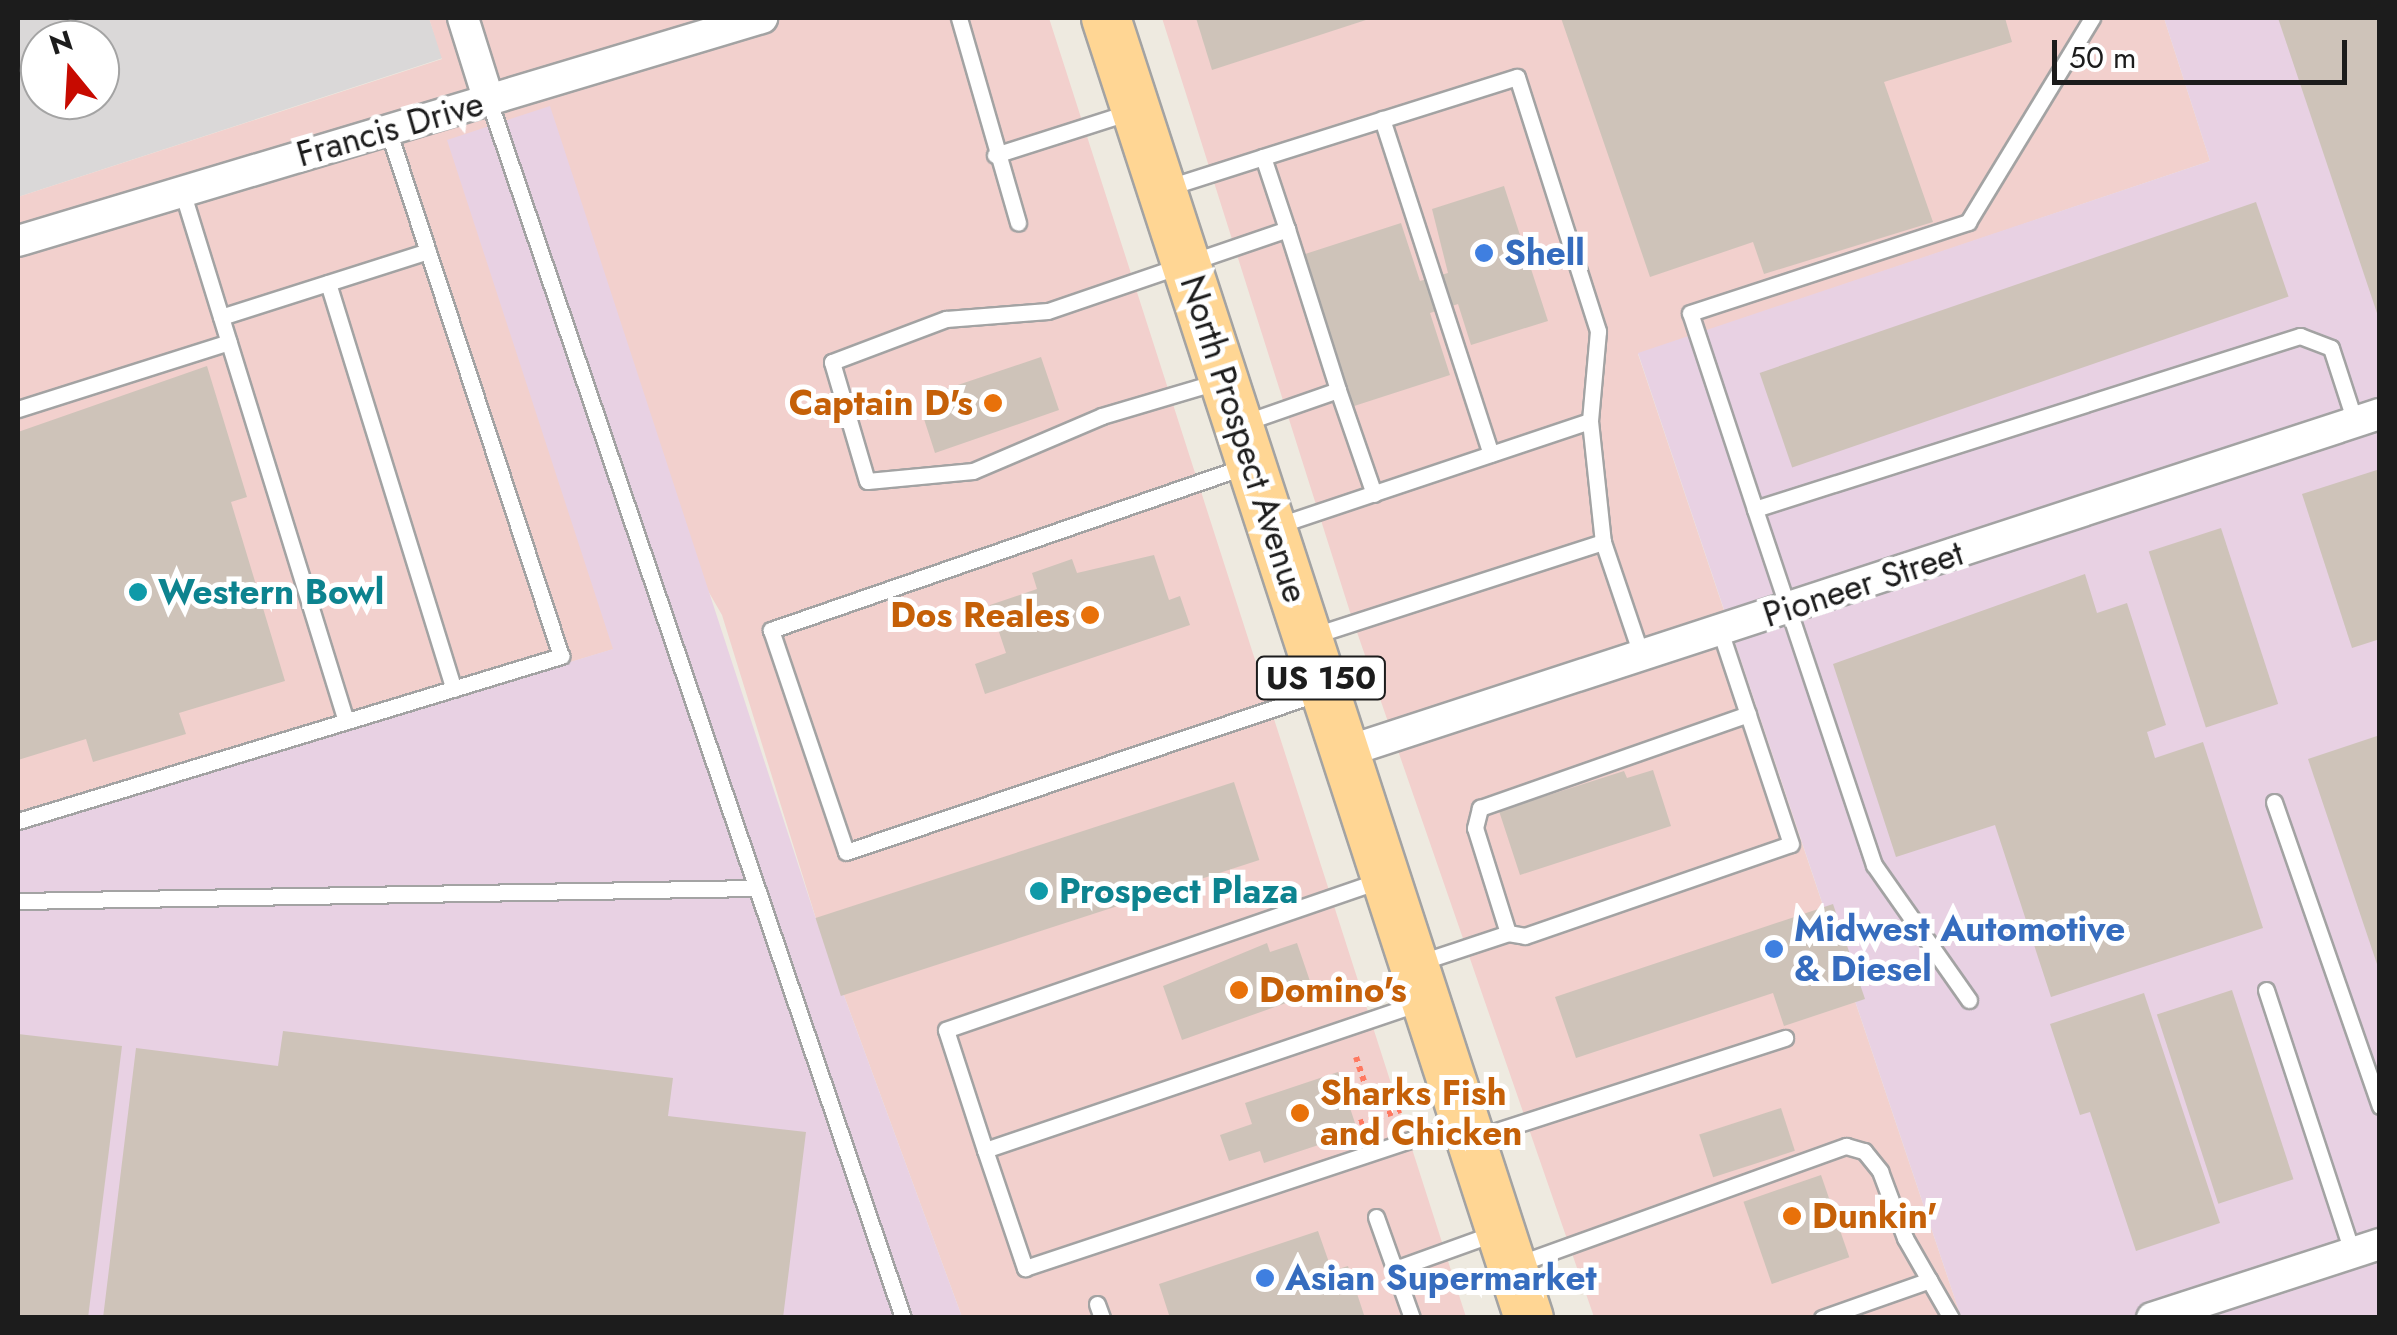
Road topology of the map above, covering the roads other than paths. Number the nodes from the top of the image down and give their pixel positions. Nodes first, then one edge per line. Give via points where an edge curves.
1 (463, 18) edge
2 (762, 18) edge
3 (959, 18) edge
4 (2092, 18) edge
5 (1102, 25) edge
6 (488, 101) junction
7 (1137, 110) junction
8 (1382, 119) junction
9 (388, 130) junction
10 (996, 155) junction
11 (1263, 157) junction
12 (1162, 190) junction
13 (182, 191) junction
14 (1018, 223) dead end
15 (1286, 230) junction
16 (18, 240) edge
17 (428, 251) junction
18 (1186, 263) junction
19 (328, 283) junction
20 (221, 317) junction
21 (229, 342) junction
22 (1224, 380) junction
23 (1338, 390) junction
24 (18, 409) edge
25 (2367, 418) edge
26 (1590, 421) junction
27 (1245, 444) junction
28 (1491, 454) junction
29 (1374, 494) junction
30 (1755, 510) junction
31 (1272, 528) junction
32 (1603, 542) junction
33 (1789, 608) junction
34 (1720, 630) junction
35 (1308, 638) junction
36 (1642, 656) junction
37 (454, 689) junction
38 (1326, 691) junction
39 (1748, 714) junction
40 (346, 721) junction
41 (1346, 752) junction
42 (2274, 802) dead end
43 (18, 821) edge
44 (1386, 878) junction
45 (756, 888) junction
46 (18, 902) edge
47 (1508, 933) junction
48 (1420, 982) junction
49 (2266, 990) dead end
50 (1970, 1000) dead end
51 (1785, 1038) dead end
52 (2380, 1106) edge
53 (1468, 1131) junction
54 (985, 1150) junction
55 (1376, 1217) dead end
56 (1506, 1248) junction
57 (2366, 1248) edge
58 (1395, 1269) junction
59 (1930, 1280) junction
60 (2213, 1308) edge
61 (903, 1318) edge
62 (1412, 1318) edge
63 (1529, 1318) edge
64 (1822, 1318) edge
65 (1951, 1318) edge
66 (2152, 1318) edge

1 - 6 street
2 - 6 street, Francis Drive
3 - 10 lane
4 - 30 lane via 1968,222 1690,313
5 - 7 main road, North Prospect Avenue / US 150
6 - 9 street, Francis Drive
6 - 45 lane
7 - 10 lane
7 - 12 main road, North Prospect Avenue / US 150
8 - 11 lane
8 - 26 lane via 1517,77 1598,331
8 - 28 lane
9 - 13 street, Francis Drive
9 - 17 lane
10 - 14 lane
11 - 12 lane
11 - 15 lane
12 - 18 main road, North Prospect Avenue / US 150
13 - 16 street, Francis Drive
13 - 20 lane
15 - 18 lane
15 - 23 lane
17 - 19 lane
17 - 37 lane via 561,656
18 - 22 main road, North Prospect Avenue / US 150
18 - 22 lane via 1048,310 946,319 832,362 868,481 973,471 1102,416
19 - 20 lane
19 - 37 lane
20 - 21 lane
21 - 24 lane
21 - 40 lane
22 - 27 main road, North Prospect Avenue / US 150
23 - 27 lane
23 - 29 lane
25 - 30 lane via 2331,348 2300,336
25 - 33 street, Pioneer Street
26 - 28 lane
26 - 32 lane
27 - 31 main road, North Prospect Avenue / US 150
27 - 38 lane via 771,630 846,852
28 - 29 lane
29 - 31 lane
30 - 33 lane
31 - 35 main road, North Prospect Avenue / US 150
32 - 35 lane
32 - 36 lane
33 - 34 street, Pioneer Street
33 - 50 lane via 1874,865
34 - 36 street, Pioneer Street
34 - 39 lane
35 - 38 main road, North Prospect Avenue / US 150
36 - 41 street, Pioneer Street
37 - 40 lane
38 - 41 main road, North Prospect Avenue / US 150
39 - 47 lane via 1480,808 1480,854
39 - 47 lane via 1791,844 1525,936
40 - 43 lane
41 - 44 main road, North Prospect Avenue / US 150
42 - 52 lane
44 - 48 main road, North Prospect Avenue / US 150
44 - 54 lane via 946,1030
45 - 46 lane
45 - 61 lane
47 - 48 lane
48 - 53 main road, North Prospect Avenue / US 150
48 - 54 lane
49 - 57 lane
51 - 53 lane
53 - 54 lane via 1025,1268
53 - 56 main road, North Prospect Avenue / US 150
55 - 58 lane
56 - 58 lane
56 - 59 lane via 1846,1146 1864,1151 1880,1172
56 - 63 main road, North Prospect Avenue / US 150
57 - 60 street
58 - 62 lane
59 - 64 lane
59 - 65 lane
60 - 66 street

